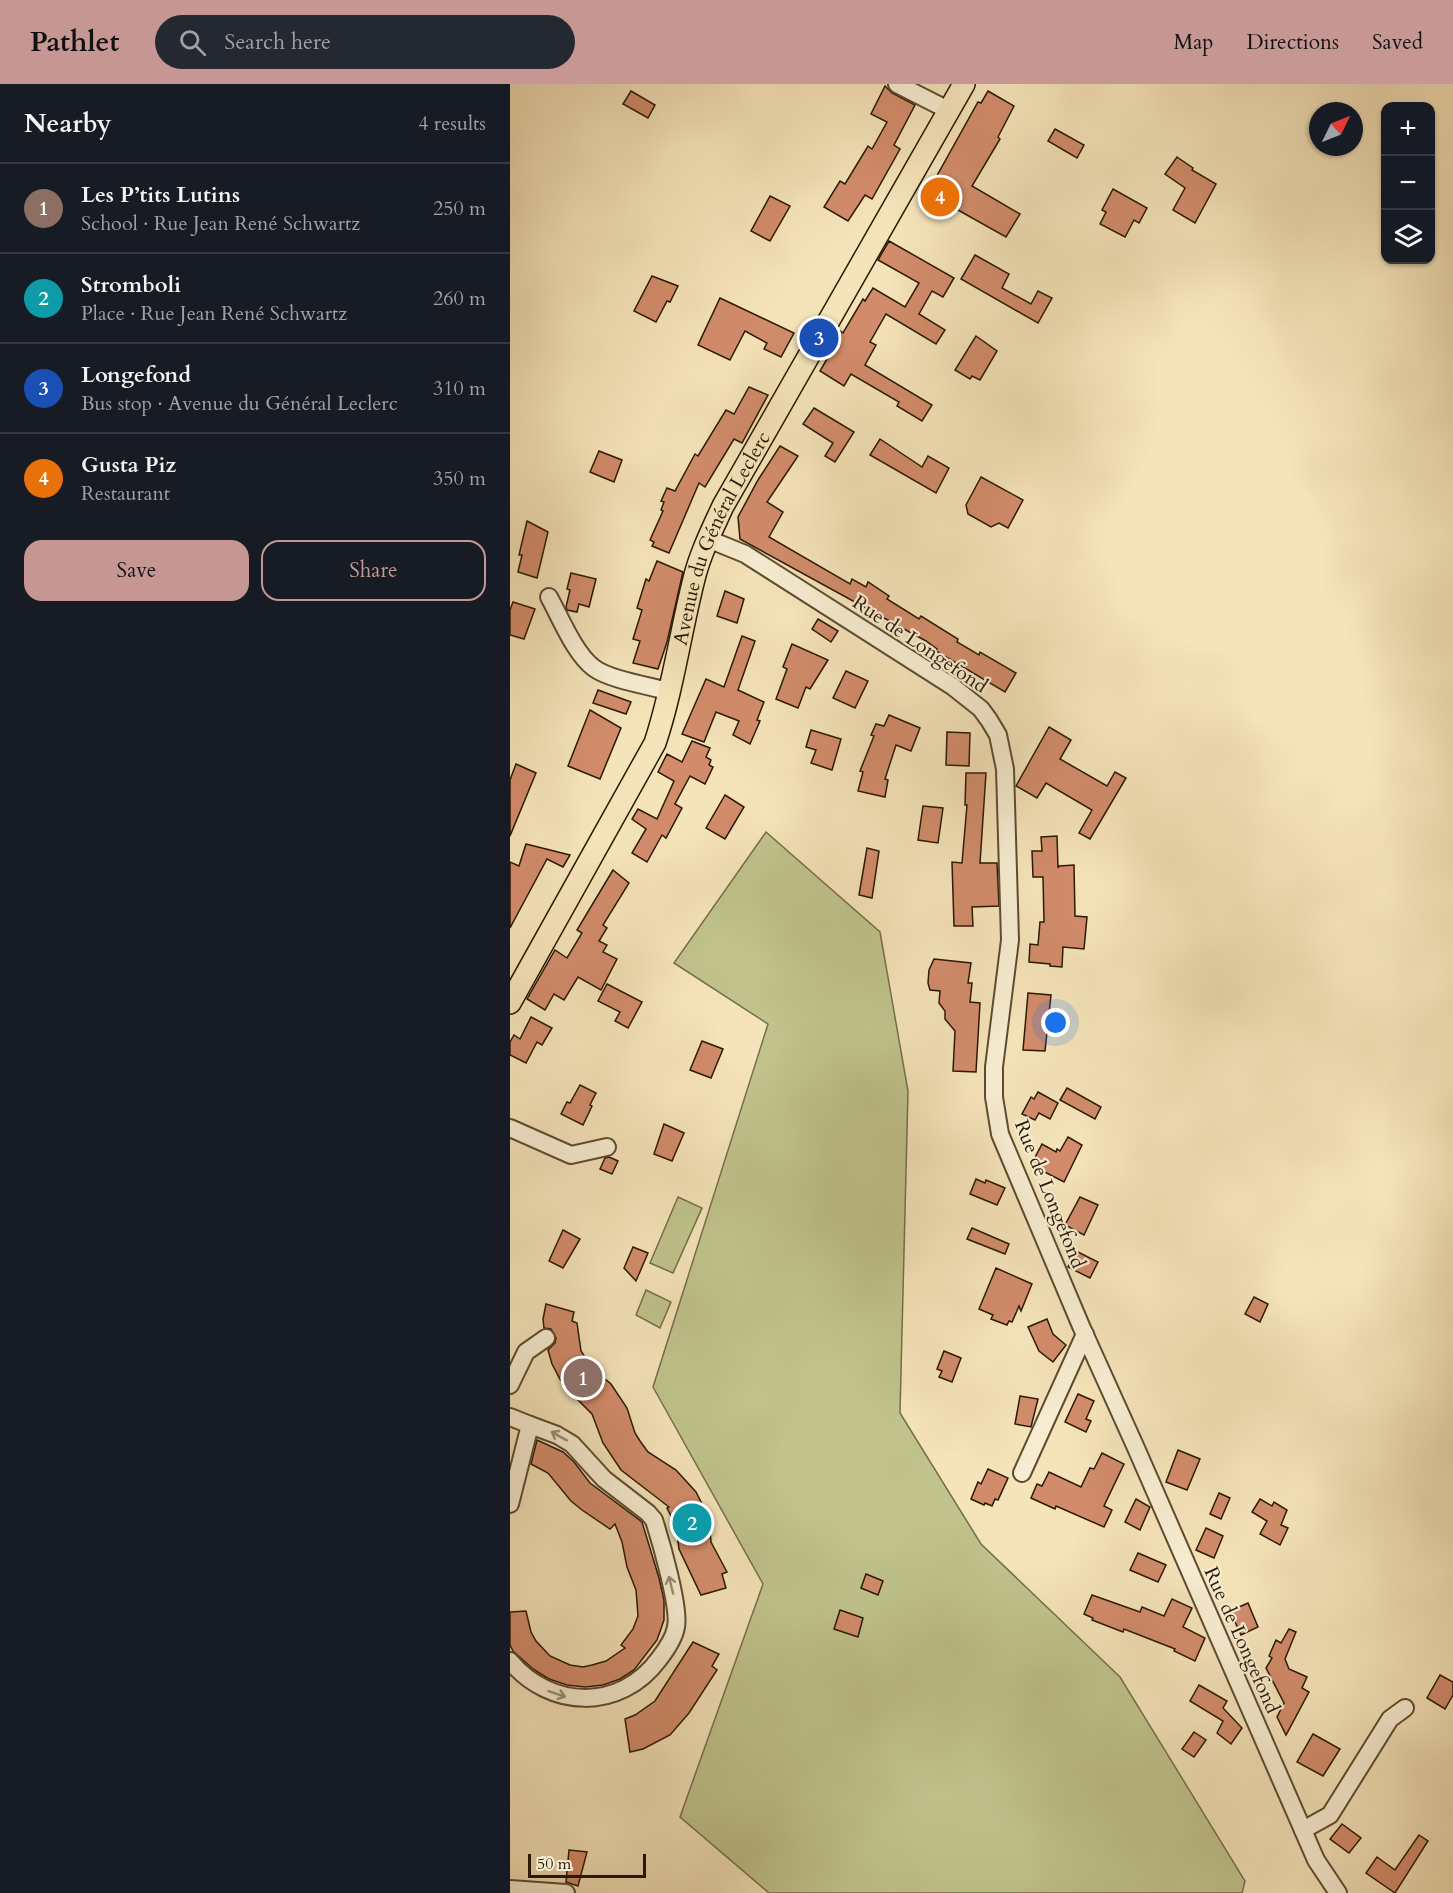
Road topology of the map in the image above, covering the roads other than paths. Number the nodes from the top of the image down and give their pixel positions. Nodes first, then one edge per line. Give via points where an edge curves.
1 (897, 84) edge
2 (964, 84) edge
3 (948, 110) junction
4 (708, 539) junction
5 (549, 597) dead end
6 (671, 692) junction
7 (510, 1003) edge
8 (510, 1128) edge
9 (607, 1147) dead end
10 (1085, 1334) junction
11 (546, 1338) dead end
12 (510, 1385) edge
13 (510, 1417) edge
14 (530, 1425) junction
15 (1022, 1473) dead end
16 (510, 1504) edge
17 (510, 1661) edge
18 (1405, 1708) dead end
19 (1303, 1830) junction
20 (510, 1889) edge
21 (566, 1893) edge
22 (1338, 1893) edge

1 - 3 street
2 - 3 main road, Avenue du Général Leclerc
3 - 4 main road, Avenue du Général Leclerc via 723,506
4 - 6 main road, Avenue du Général Leclerc via 693,580
4 - 10 street, Rue de Longefond via 745,554 952,686 981,709 998,735 1005,770 1010,940 994,1067 994,1097 1000,1134
5 - 6 street via 581,655 595,669
6 - 7 main road, Avenue du Général Leclerc via 656,742 641,771
8 - 9 street via 572,1155
10 - 15 street
10 - 19 street, Rue de Longefond
11 - 12 street via 526,1352
13 - 14 street
14 - 16 street
17 -> 14 street via 521,1675 544,1689 568,1697 601,1697 625,1689 650,1671 676,1627 675,1602 654,1520 604,1479 572,1444
18 - 19 street via 1390,1719 1330,1815
19 - 22 street, Rue de Longefond via 1316,1860
20 - 21 street

